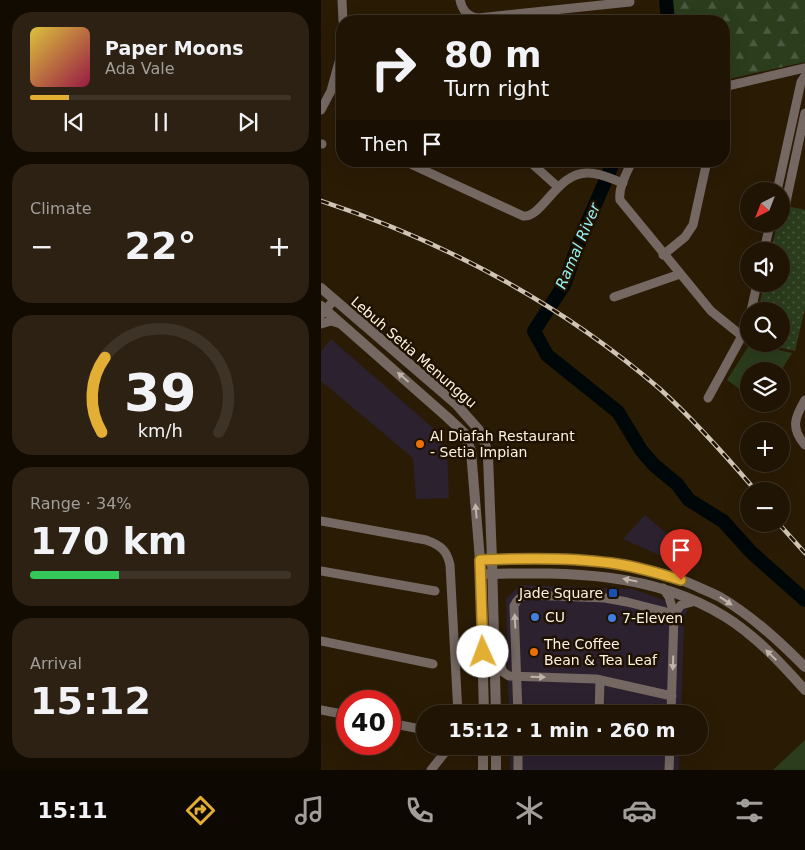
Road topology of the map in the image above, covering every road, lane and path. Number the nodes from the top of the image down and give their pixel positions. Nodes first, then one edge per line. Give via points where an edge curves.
1 (342, 0) edge
2 (460, 0) edge
3 (630, 2) dead end
4 (587, 3) edge
5 (343, 15) edge
6 (469, 15) edge
7 (500, 15) edge
8 (805, 68) edge
9 (336, 73) edge
10 (805, 76) edge
11 (730, 87) edge
12 (321, 110) edge
13 (805, 113) edge
14 (417, 167) edge
15 (536, 167) edge
16 (630, 167) edge
17 (706, 167) edge
18 (779, 182) edge
19 (623, 183) junction
20 (558, 187) junction
21 (790, 187) edge
22 (663, 254) junction
23 (679, 274) junction
24 (321, 288) edge
25 (614, 297) dead end
26 (334, 300) junction
27 (323, 311) edge
28 (321, 324) edge
29 (341, 324) junction
30 (740, 334) edge
31 (740, 340) edge
32 (708, 398) dead end
33 (805, 400) edge
34 (805, 444) edge
35 (321, 521) edge
36 (480, 560) junction
37 (492, 560) junction
38 (321, 571) edge
39 (481, 574) junction
40 (493, 574) junction
41 (663, 588) junction
42 (435, 591) dead end
43 (696, 601) junction
44 (675, 614) junction
45 (321, 641) edge
46 (494, 643) junction
47 (433, 664) dead end
48 (805, 668) edge
49 (517, 677) junction
50 (600, 680) junction
51 (805, 690) edge
52 (672, 696) junction
53 (458, 705) edge
54 (484, 705) edge
55 (496, 705) edge
56 (518, 705) edge
57 (599, 705) edge
58 (672, 705) edge
59 (321, 710) edge
60 (336, 713) edge
61 (401, 726) edge
62 (416, 728) edge
63 (444, 755) edge
64 (483, 755) edge
65 (496, 755) edge
66 (518, 755) edge
67 (670, 755) edge
68 (431, 770) edge
69 (483, 770) edge
70 (496, 770) edge
71 (518, 770) edge
72 (669, 770) edge

1 - 5 street
2 - 6 street
3 - 4 street
4 - 7 street
8 - 11 street
9 - 12 street
10 - 18 street
13 - 21 street
14 - 20 street via 523,216 534,214
15 - 20 street
16 - 19 street
17 - 22 street via 693,225 685,237
19 - 20 street via 588,173 577,175
19 - 22 street via 620,200
22 - 23 street
23 - 25 street
23 - 30 street via 711,311
24 - 26 street, Lebuh Setia Menunggu
26 - 27 street
26 - 37 street, Lebuh Setia Menunggu via 456,404 479,430 488,456
27 - 29 street, Lebuh Setia Menunggu
28 - 29 street via 331,321
36 -> 29 street, Lebuh Setia Menunggu via 471,451 463,433
31 - 32 street
33 - 34 street via 795,421 797,432
35 - 53 street via 426,540 445,549 450,565
36 - 37 street
36 - 39 street, Lebuh Setia Menunggu
37 - 40 street, Lebuh Setia Menunggu
37 -> 48 street via 610,562 681,580 719,596 755,621
38 - 42 street
39 - 40 street
39 - 54 street
41 -> 40 street via 586,574
40 - 46 street
41 - 43 street
41 - 44 street
43 - 44 street via 681,604
51 -> 43 street via 747,633 725,616
49 -> 44 street via 514,606 517,600 527,595 605,598
44 -> 52 street
45 - 47 street
46 - 49 street via 503,672
46 - 55 street
49 -> 50 street
49 - 56 street
50 - 52 street
50 - 57 street
52 - 58 street
59 - 60 street
61 - 62 street
63 - 68 street
64 - 69 street
65 - 70 street
66 - 71 street
67 - 72 street

